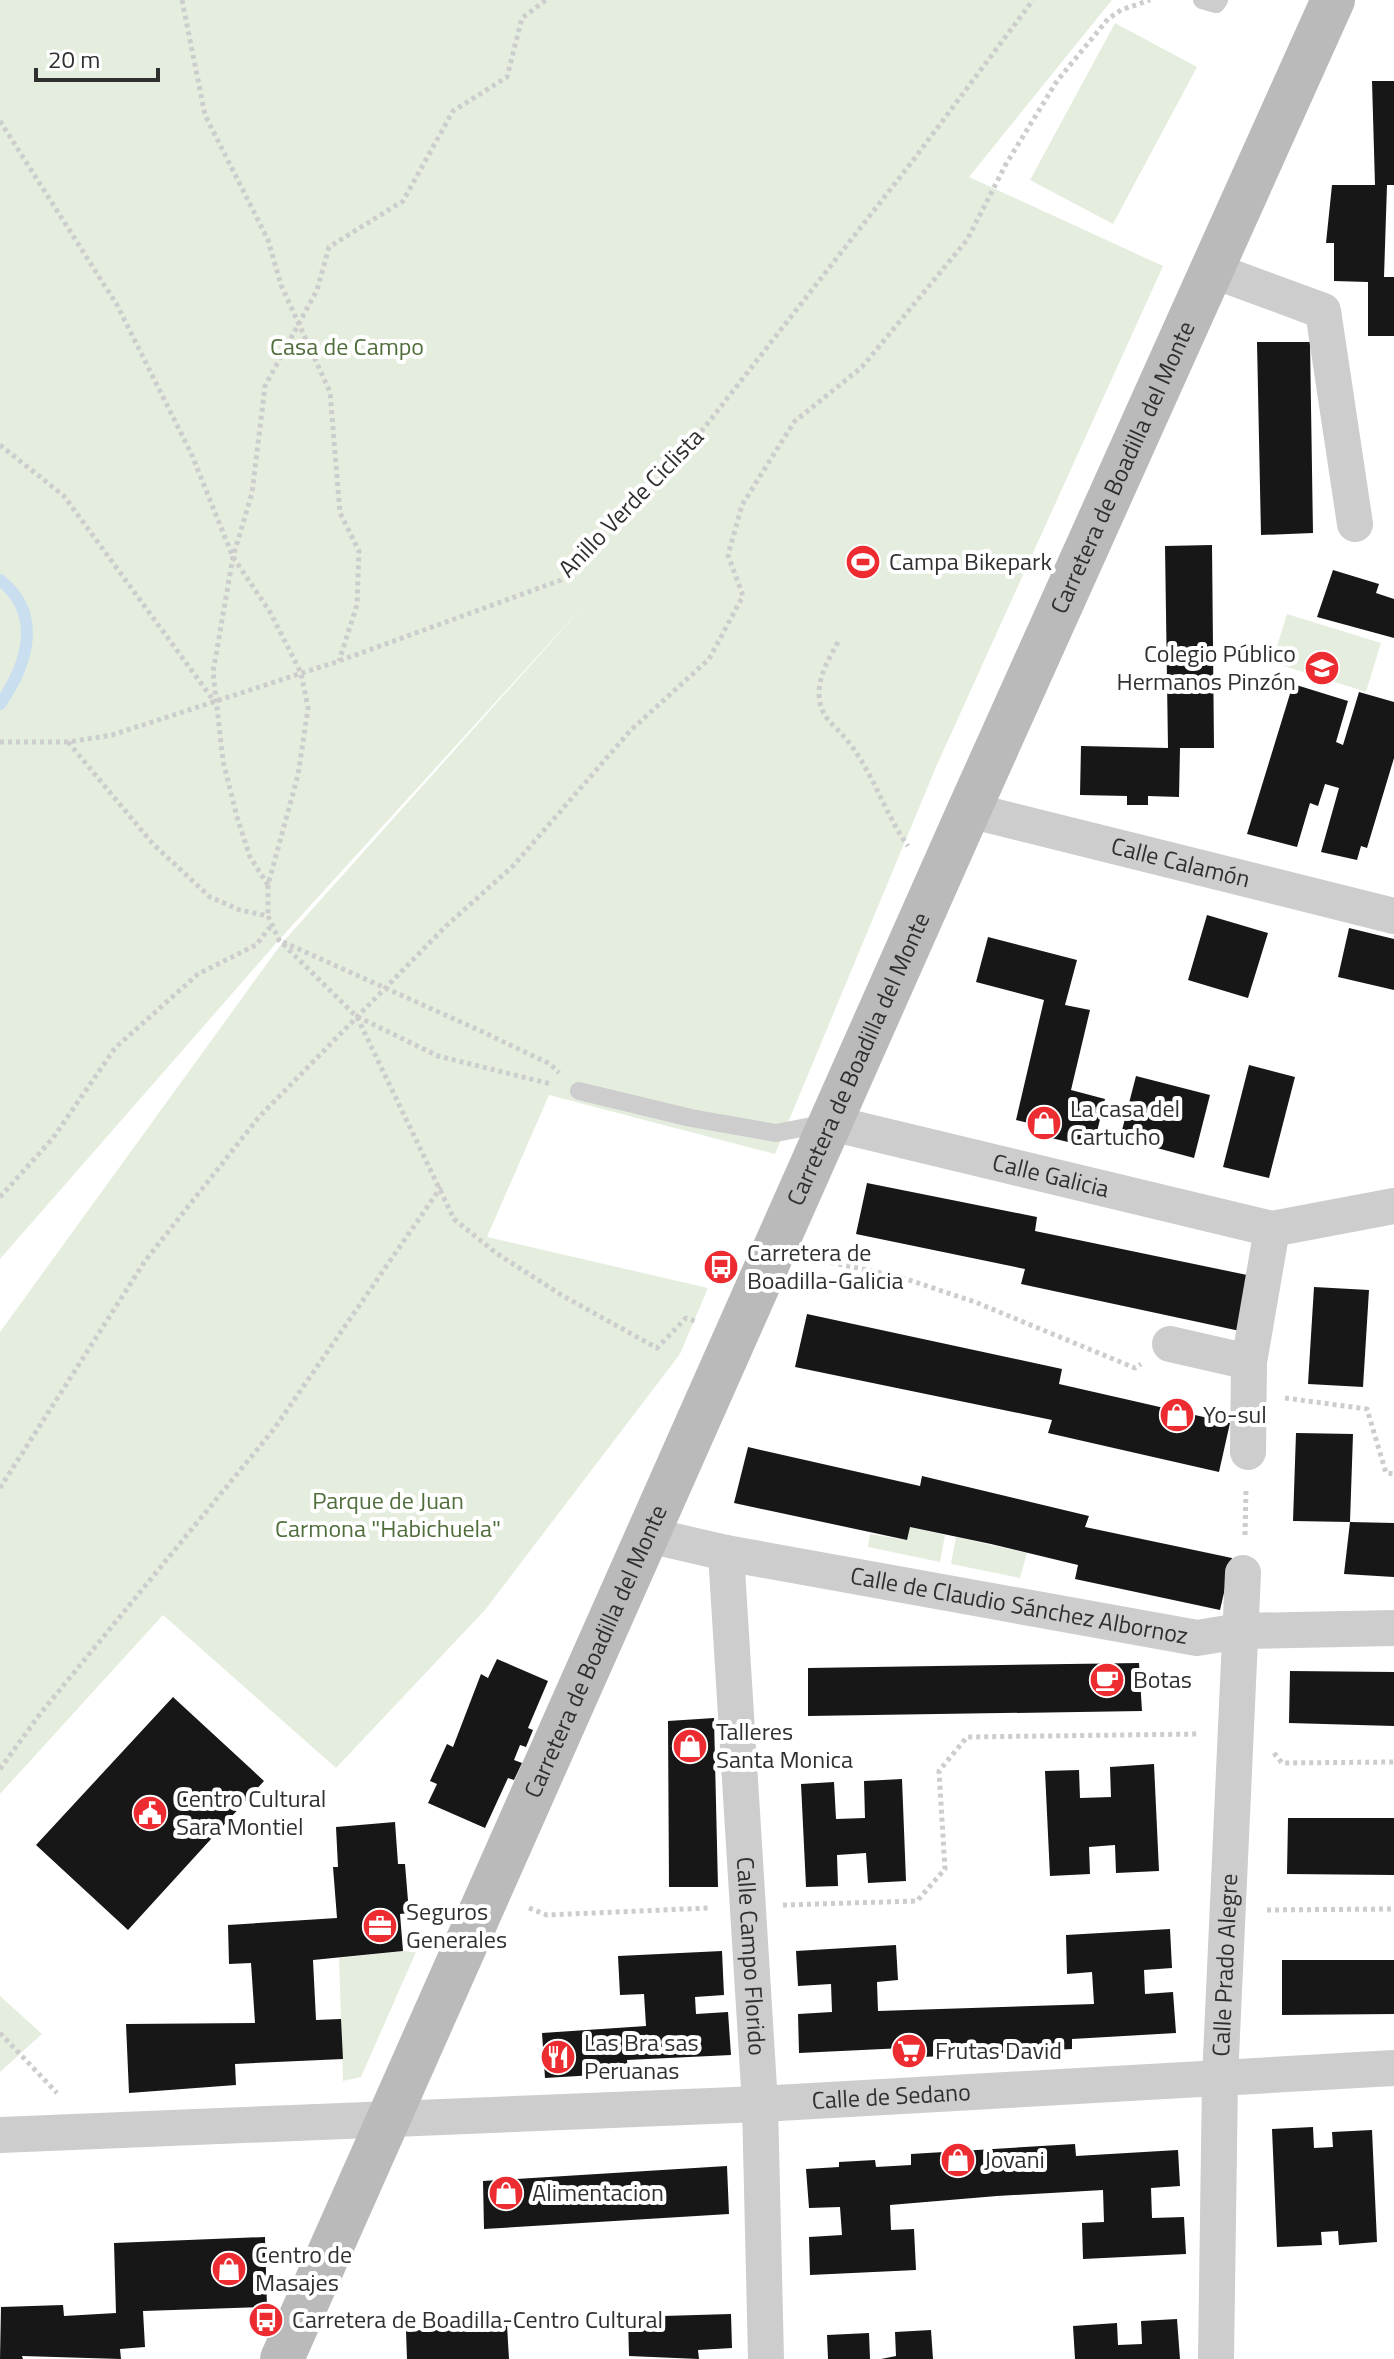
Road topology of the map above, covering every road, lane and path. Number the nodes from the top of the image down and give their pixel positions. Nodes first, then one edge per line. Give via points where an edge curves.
1 (182, 0) edge
2 (546, 0) edge
3 (1033, 0) edge
4 (1150, 0) edge
5 (1202, 0) edge
6 (1219, 0) edge
7 (1333, 0) edge
8 (0, 121) edge
9 (1212, 270) junction
10 (299, 320) junction
11 (0, 445) edge
12 (1355, 524) dead end
13 (233, 557) junction
14 (838, 642) dead end
15 (339, 661) junction
16 (301, 673) junction
17 (214, 702) junction
18 (0, 742) edge
19 (68, 742) junction
20 (969, 810) junction
21 (937, 884) junction
22 (268, 885) junction
23 (268, 916) junction
24 (1394, 916) edge
25 (270, 927) junction
26 (279, 940) junction
27 (386, 986) junction
28 (356, 1016) junction
29 (579, 1091) junction
30 (831, 1123) junction
31 (441, 1187) junction
32 (0, 1197) edge
33 (1394, 1206) edge
34 (1272, 1229) junction
35 (775, 1251) junction
36 (735, 1338) junction
37 (1170, 1344) joint
38 (1249, 1378) junction
39 (1248, 1452) joint
40 (1394, 1474) edge
41 (0, 1488) edge
42 (648, 1535) junction
43 (726, 1553) junction
44 (1243, 1573) joint
45 (1394, 1628) edge
46 (1240, 1631) junction
47 (1236, 1733) junction
48 (1394, 1762) edge
49 (0, 1769) edge
50 (491, 1892) junction
51 (748, 1907) junction
52 (1394, 1909) edge
53 (1228, 1910) junction
54 (0, 2033) edge
55 (1394, 2068) edge
56 (1220, 2079) junction
57 (760, 2104) junction
58 (390, 2119) junction
59 (92, 2131) junction
60 (0, 2135) edge
61 (282, 2359) edge
62 (766, 2359) edge
63 (1216, 2359) edge

1 - 10 path via 205,115 268,240 281,285
2 - 10 path via 522,18 507,77 453,111 403,201 329,247 317,290
3 - 15 path, Anillo Verde Ciclista via 683,455 561,580
4 - 27 path via 1121,10 1100,28 1057,81 967,240 862,367 794,422 742,505 728,555 743,596 709,659 630,731 513,866
5 - 6 lane
7 - 9 street, Carretera de Boadilla del Monte
8 - 13 path via 117,305 191,453
9 - 12 street via 1323,311
9 - 20 street, Carretera de Boadilla del Monte
10 - 13 path via 265,386 252,493
10 - 15 path via 330,392 340,513 359,551 357,605
11 - 17 path via 64,496
13 - 16 path via 270,612
13 - 17 path via 213,672
14 - 21 path via 821,675 825,720 865,766 898,833
15 - 16 path, Anillo Verde Ciclista
16 - 17 path, Anillo Verde Ciclista
16 - 22 path via 308,708 298,775
17 - 19 path, Anillo Verde Ciclista via 112,735
17 - 22 path via 237,817 250,857
18 - 19 path, Anillo Verde Ciclista
19 - 23 path via 153,844 210,897
20 - 21 street, Carretera de Boadilla del Monte
20 - 24 street, Calle Calamón
21 - 30 street, Carretera de Boadilla del Monte
22 - 23 path
23 - 25 path
25 - 26 path
25 - 32 path via 256,945 198,974 115,1048 53,1138
26 - 27 path
26 - 28 path
27 - 28 path
27 - 29 path via 550,1064
28 - 29 path via 438,1056
28 - 31 path
28 - 41 path via 259,1117 145,1261
29 - 30 lane via 776,1133
30 - 34 street, Calle Galicia
30 - 35 street, Carretera de Boadilla del Monte
31 - 36 path via 454,1219 496,1253 612,1326 657,1348 686,1318
31 - 49 path via 274,1429
33 - 34 street, Calle Galicia
34 - 38 street
35 - 36 street, Carretera de Boadilla del Monte
35 - 37 path via 900,1277 1135,1368
36 - 42 street, Carretera de Boadilla del Monte
37 - 38 street
38 - 39 street
38 - 40 path via 1367,1409 1386,1473
39 - 44 path
42 - 43 street, Calle de Claudio Sánchez Albornoz
42 - 50 street, Carretera de Boadilla del Monte
43 - 46 street, Calle de Claudio Sánchez Albornoz via 1197,1638
43 - 51 street, Calle Campo Florido
44 - 46 street, Calle Prado Alegre
45 - 46 street, Calle de Claudio Sánchez Albornoz
46 - 47 street, Calle Prado Alegre
47 - 48 path via 1259,1733 1282,1763
47 - 51 path via 967,1737 939,1771 945,1869 917,1901
47 - 53 street, Calle Prado Alegre
50 - 51 path via 547,1915
50 - 58 street, Carretera de Boadilla del Monte
51 - 57 street, Calle Campo Florido
52 - 53 path
53 - 56 street, Calle Prado Alegre
54 - 59 path
55 - 56 street, Calle de Sedano
56 - 57 street, Calle de Sedano
56 - 63 street, Calle Prado Alegre
57 - 58 street, Calle de Sedano
57 - 62 street, Calle Campo Florido
58 - 59 street
58 - 61 street, Carretera de Boadilla del Monte
59 - 60 street

